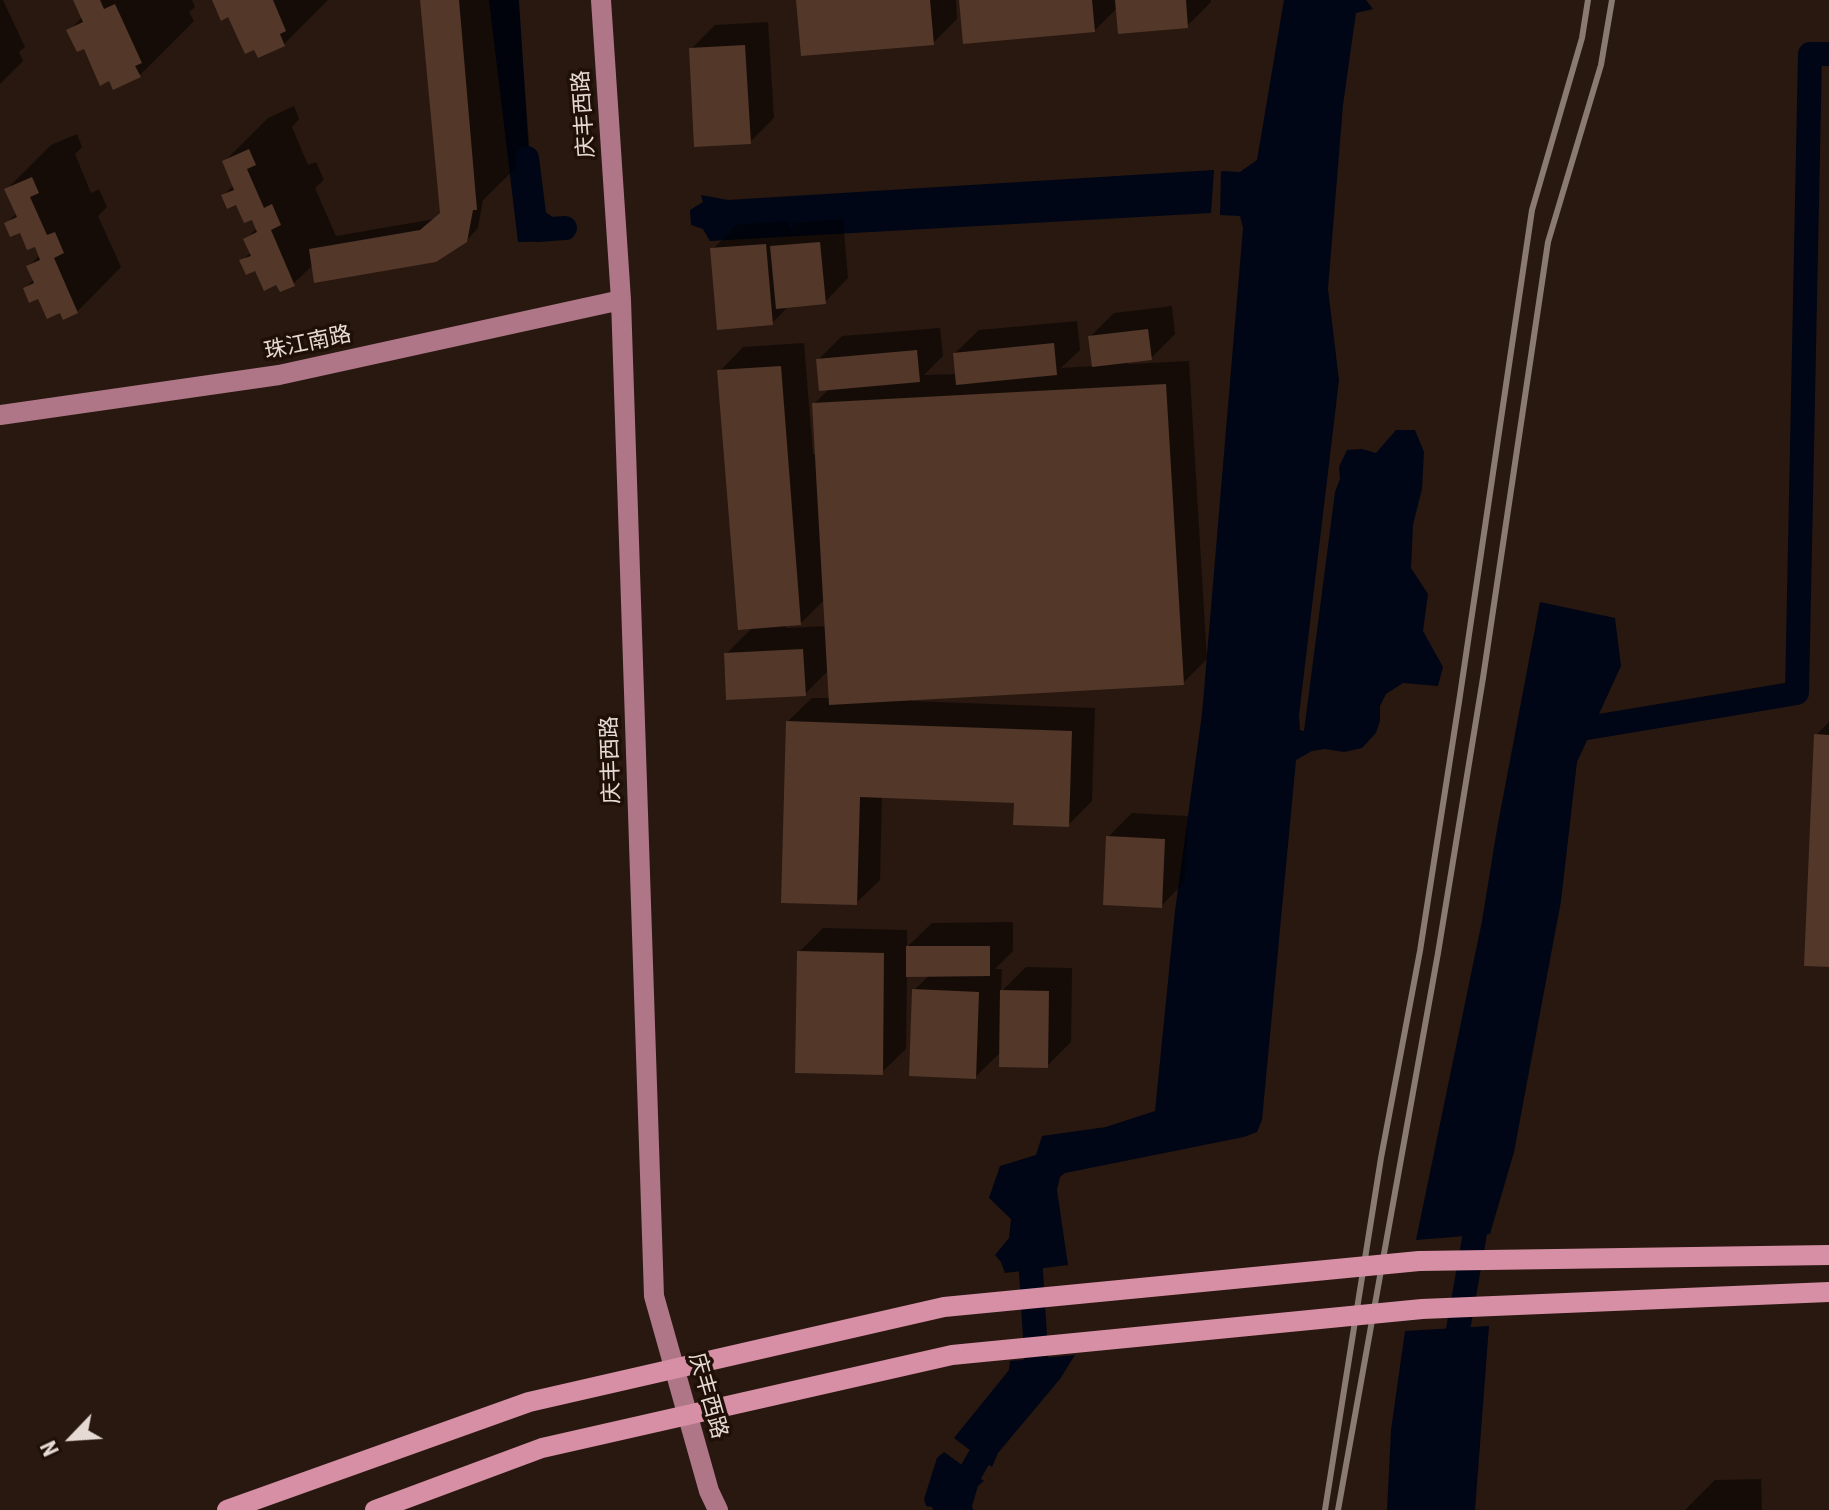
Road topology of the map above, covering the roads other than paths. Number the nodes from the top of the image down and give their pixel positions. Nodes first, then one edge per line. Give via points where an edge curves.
1 (601, 0) edge
2 (621, 300) junction
3 (0, 415) edge
4 (1829, 1255) edge
5 (1829, 1292) edge
6 (227, 1510) edge
7 (375, 1510) edge
8 (718, 1510) edge

1 - 2 street, 庆丰西路
2 - 3 street, 珠江南路 via 279,375
2 - 8 street, 庆丰西路 via 654,1296
4 - 6 main road, bridge via 1419,1261 944,1307 529,1402
5 - 7 main road, bridge via 1422,1309 952,1355 542,1448

